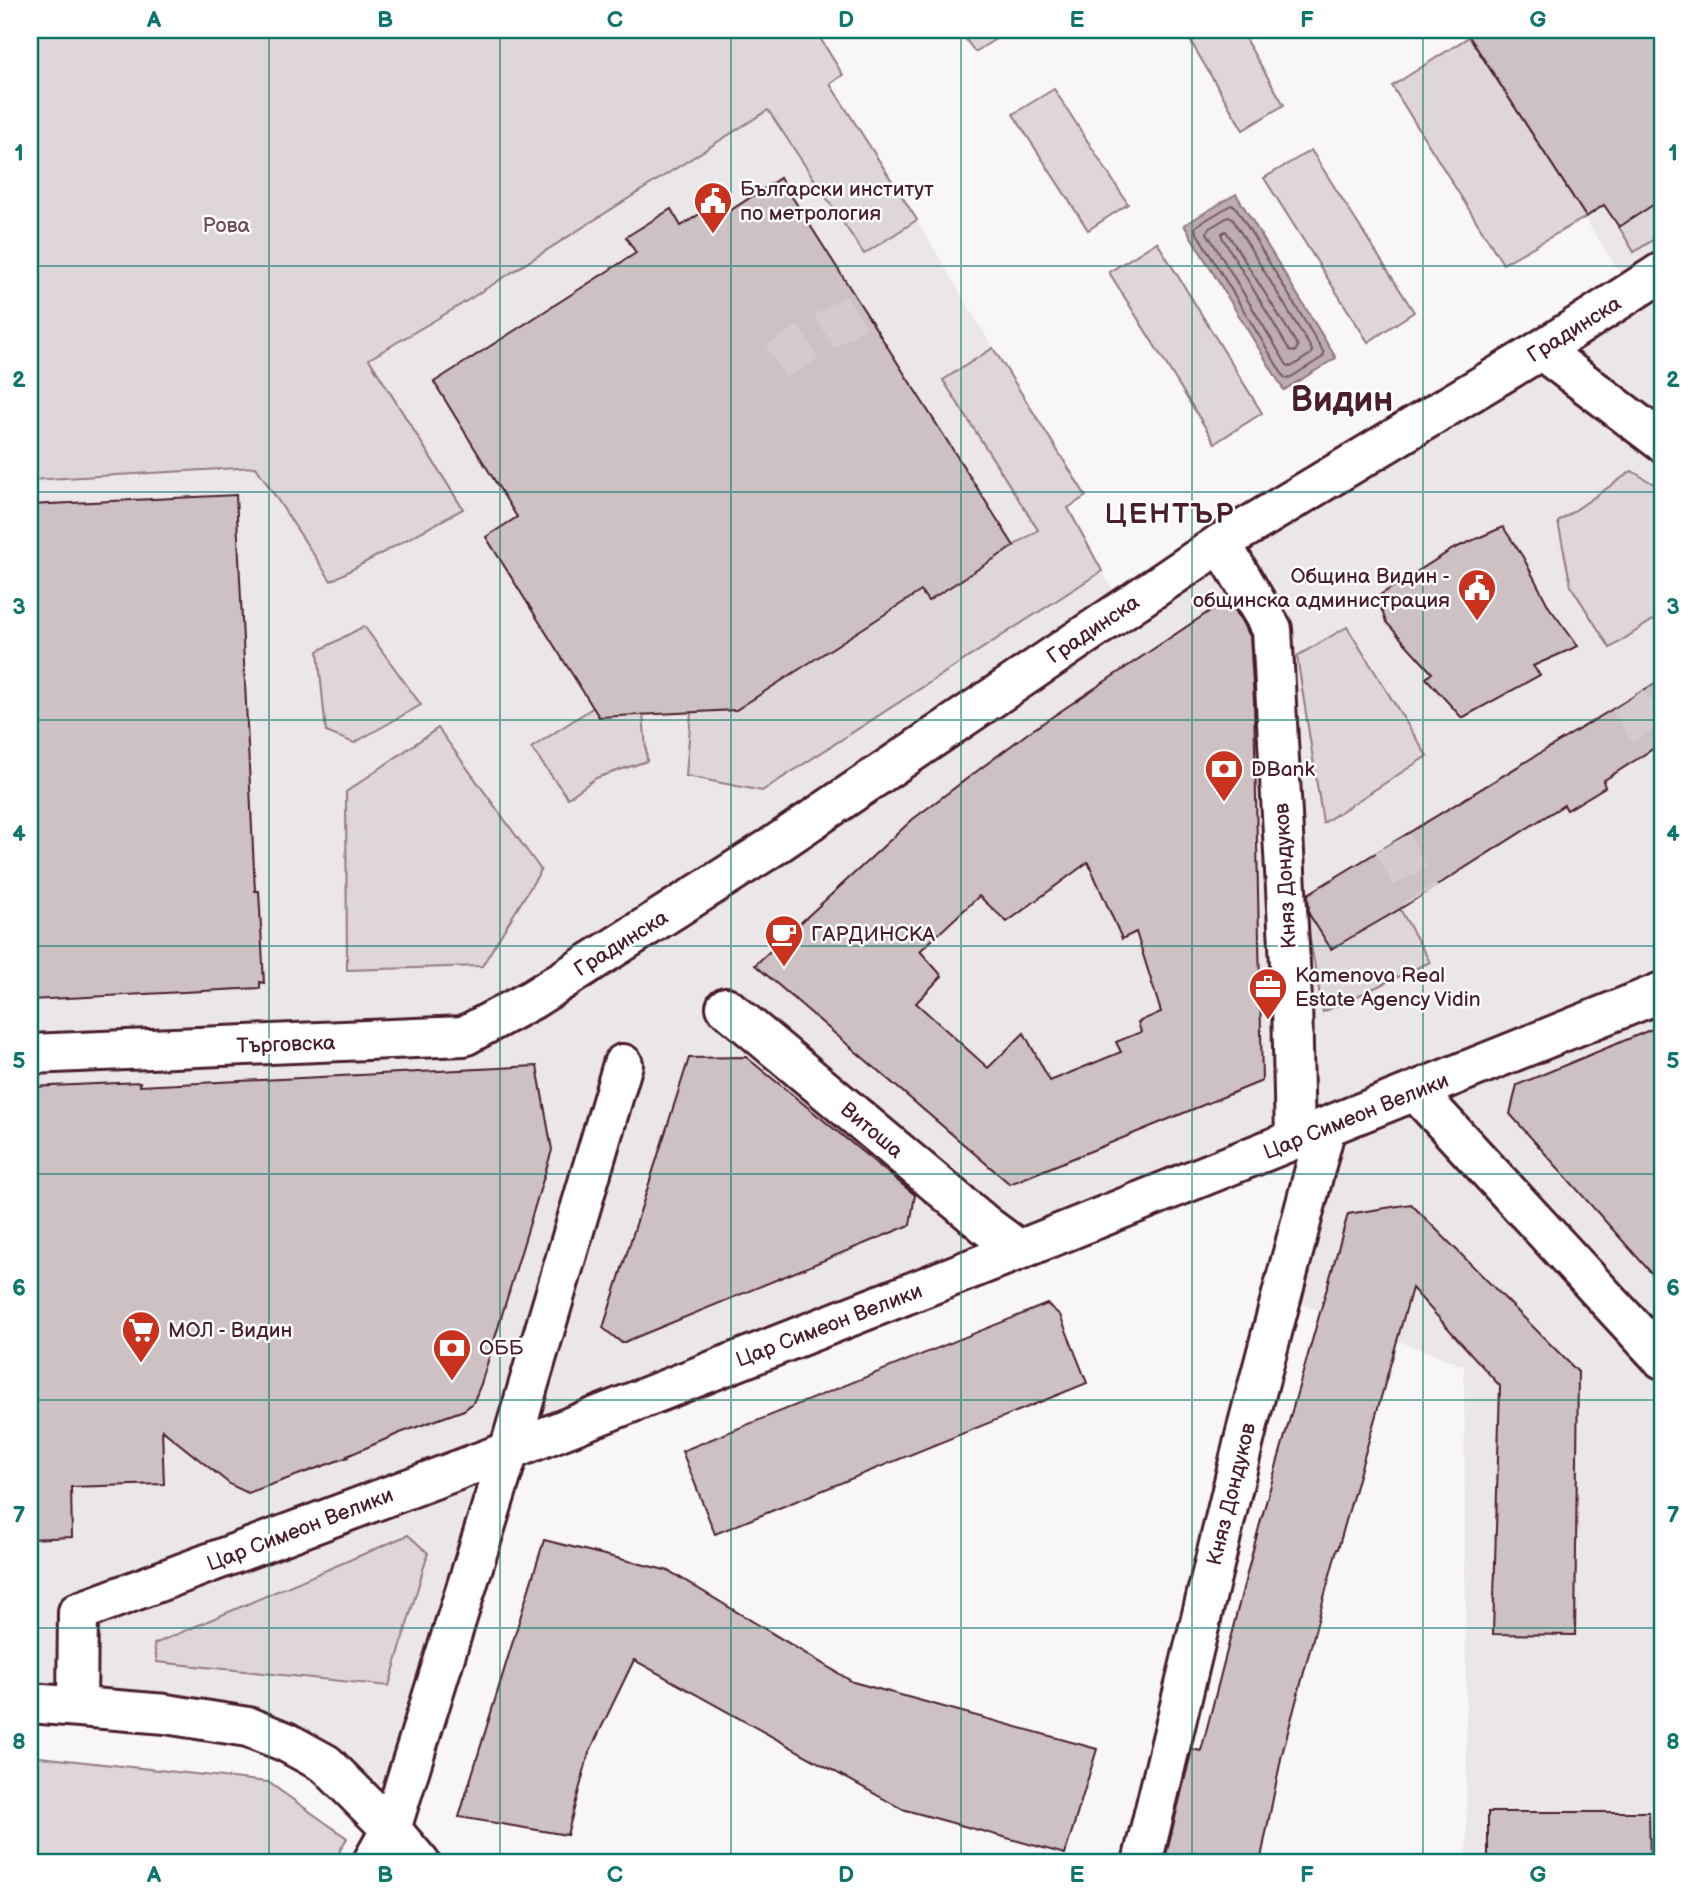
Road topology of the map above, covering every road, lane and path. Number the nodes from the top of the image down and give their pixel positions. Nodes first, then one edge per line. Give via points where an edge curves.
1 (1662, 272) edge
2 (1541, 350) junction
3 (1662, 442) edge
4 (1221, 542) junction
5 (1662, 992) edge
6 (533, 999) joint
7 (726, 1007) dead end
8 (30, 1054) edge
9 (623, 1064) dead end
10 (1416, 1092) junction
11 (1310, 1133) junction
12 (1019, 1251) junction
13 (1662, 1359) edge
14 (509, 1451) junction
15 (30, 1703) edge
16 (77, 1706) junction
17 (391, 1829) junction
18 (372, 1863) edge
19 (420, 1863) edge
20 (1142, 1863) edge

1 - 2 street, Градинска
2 - 3 street
2 - 4 street, Градинска
4 - 6 street, Градинска via 783,839
4 - 11 street, Княз Дондуков via 1272,629 1292,1001
5 - 10 street, Цар Симеон Велики
6 - 8 street, Търговска via 464,1037
7 - 12 street, Витоша
9 - 14 street
10 - 11 street, Цар Симеон Велики
10 - 13 street
11 - 12 street, Цар Симеон Велики
11 - 20 street, Княз Дондуков via 1249,1420
12 - 14 street, Цар Симеон Велики
14 - 16 street, Цар Симеон Велики via 78,1612
14 - 17 street
15 - 16 street
16 - 17 street via 248,1727 326,1764
17 - 18 street
17 - 19 street

